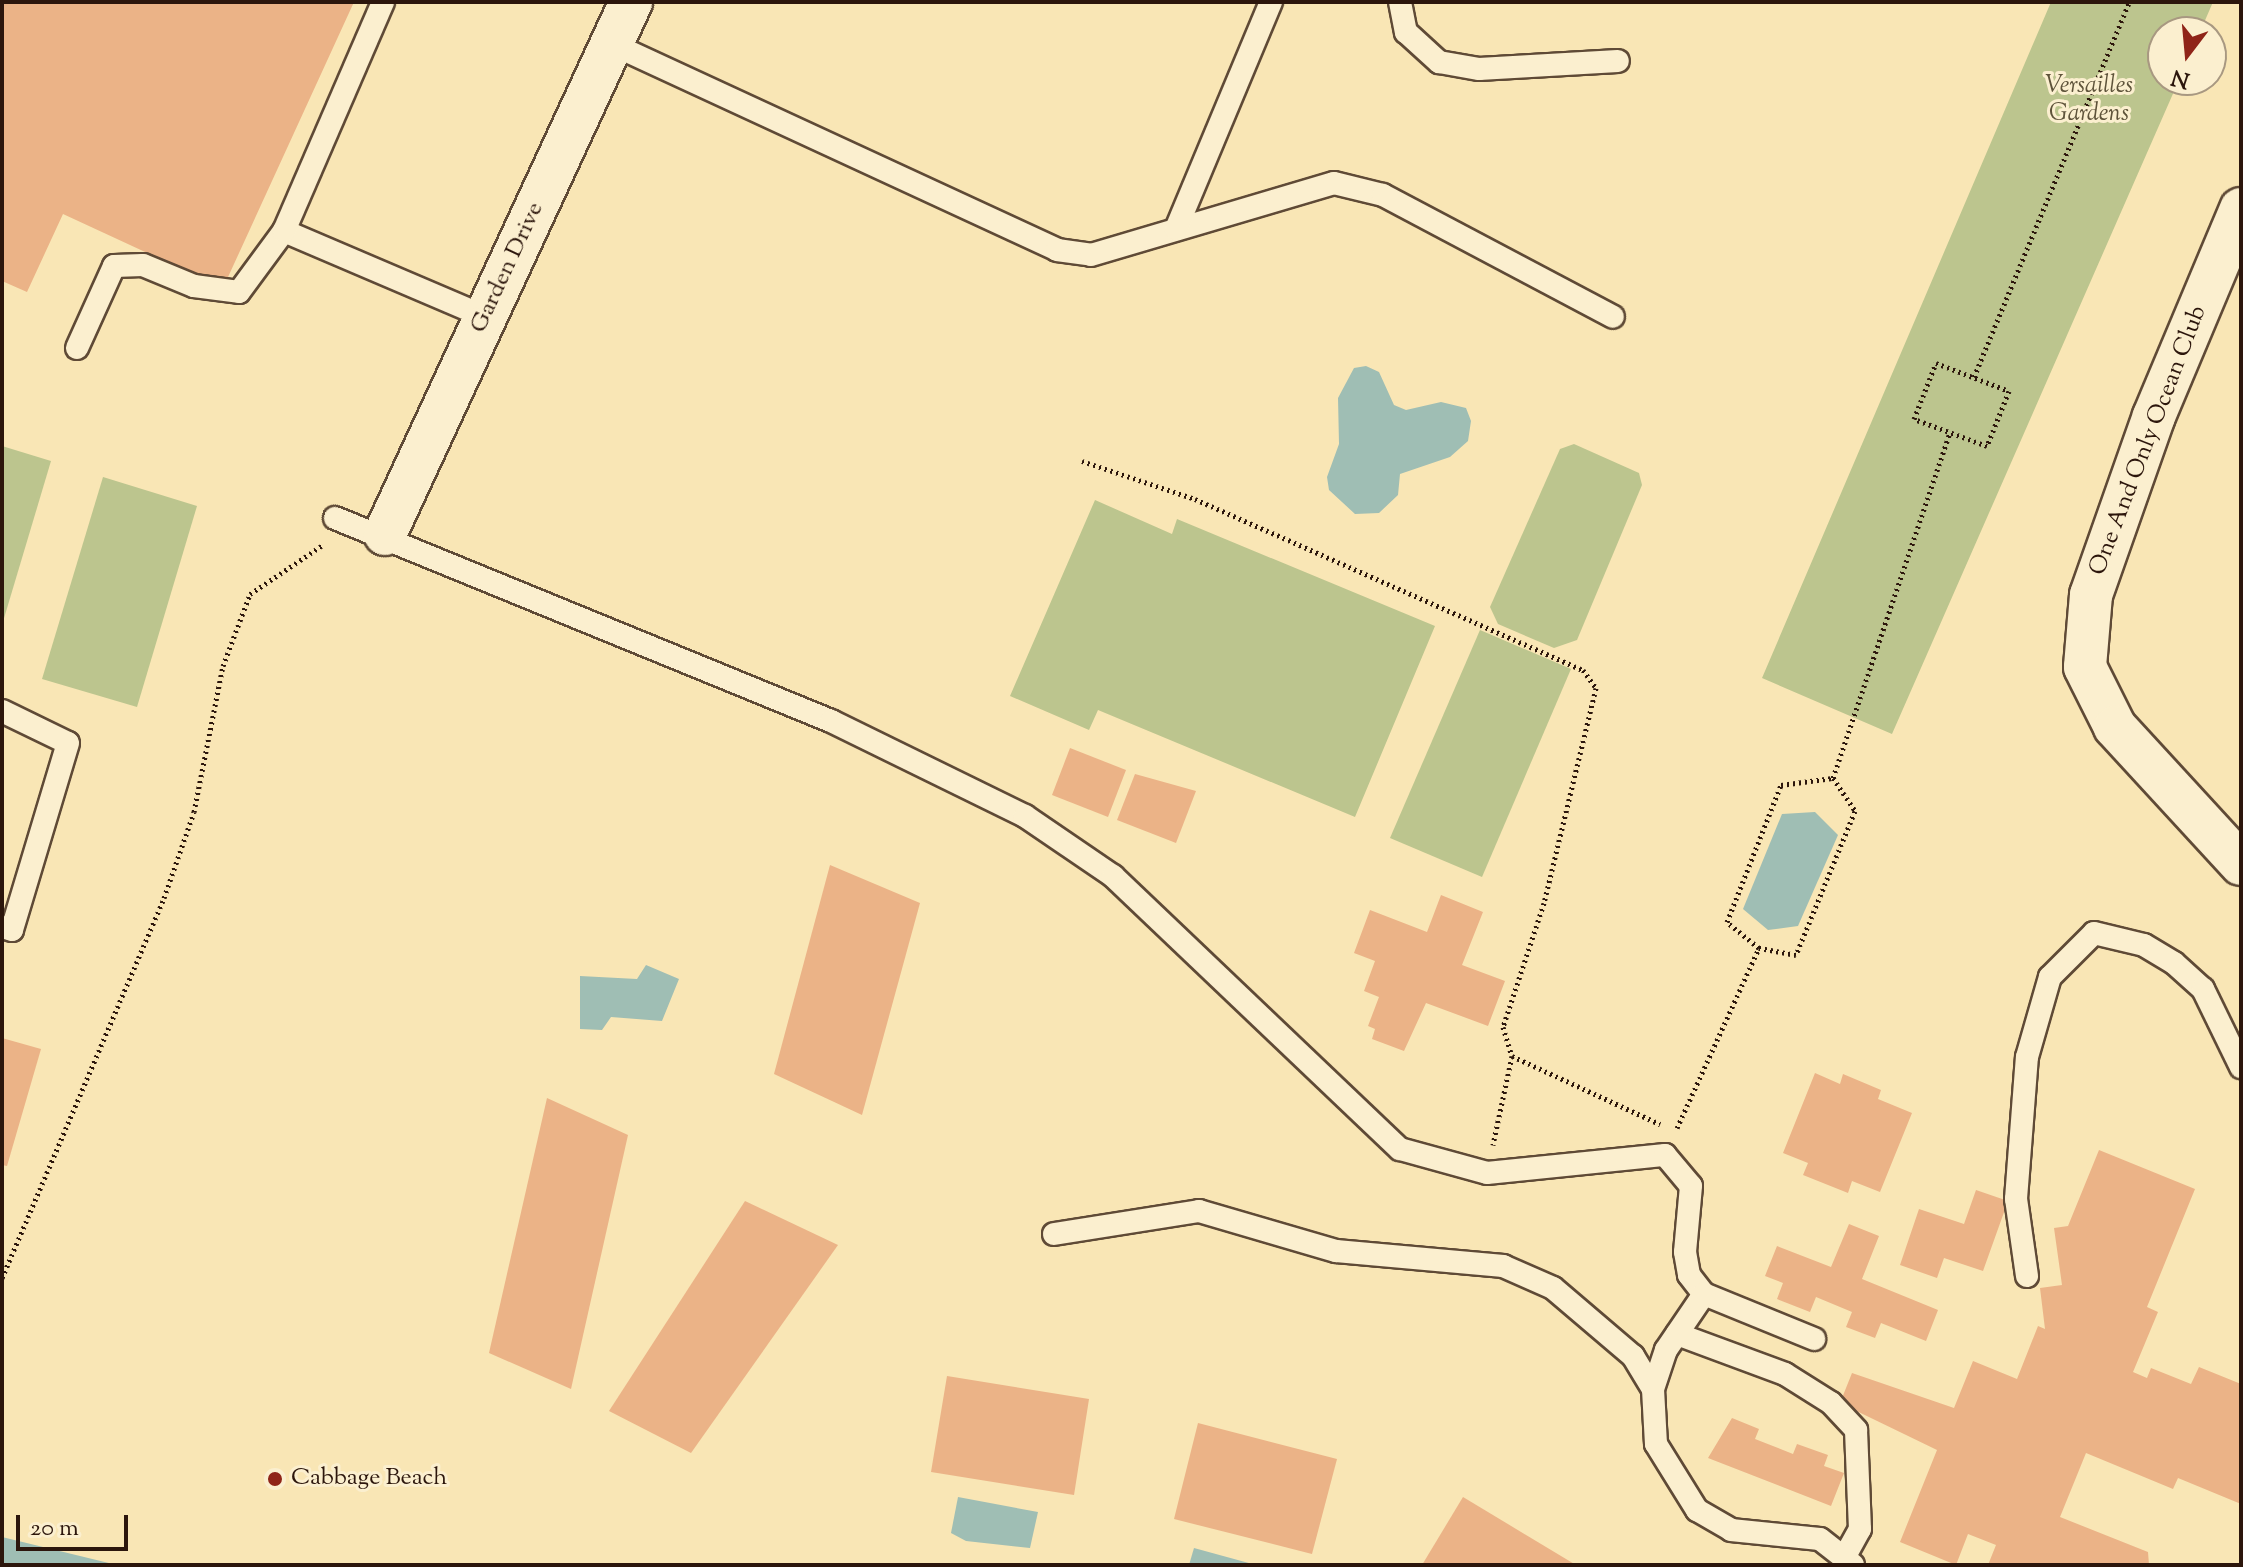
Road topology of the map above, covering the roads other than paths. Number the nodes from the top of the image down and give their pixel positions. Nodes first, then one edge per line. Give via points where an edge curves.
1 (383, 2) edge
2 (631, 2) edge
3 (1271, 2) edge
4 (1400, 2) edge
5 (612, 44) junction
6 (1618, 61) dead end
7 (2241, 209) edge
8 (1176, 229) junction
9 (284, 231) junction
10 (486, 317) junction
11 (1613, 317) dead end
12 (77, 348) dead end
13 (358, 525) joint
14 (2, 711) edge
15 (2241, 864) edge
16 (2, 927) edge
17 (2241, 1067) edge
18 (1054, 1234) dead end
19 (2027, 1276) dead end
20 (1704, 1294) junction
21 (1677, 1334) junction
22 (1814, 1339) dead end
23 (1653, 1389) junction
24 (1849, 1561) edge

1 - 9 lane
2 - 5 street, Garden Drive
3 - 8 lane
4 - 6 lane via 1406,32 1439,62 1479,69
5 - 8 lane via 1057,250 1091,255
5 - 10 street, Garden Drive
7 - 15 street, One And Only Ocean Club via 2154,416 2091,595 2085,667 2115,727
8 - 11 lane via 1334,183 1383,195
9 - 10 lane
9 - 12 lane via 239,292 194,286 143,265 114,266
10 - 13 street, Garden Drive
13 - 20 lane via 831,721 1025,816 1113,876 1400,1149 1487,1173 1665,1155 1691,1186 1685,1252 1689,1275
14 - 16 lane via 68,743 12,930
17 - 19 lane via 2203,989 2144,945 2094,933 2050,977 2027,1057 2016,1199
18 - 23 lane via 1199,1211 1336,1251 1503,1266 1553,1288 1633,1356
20 - 21 lane
20 - 22 lane
21 - 23 lane
21 - 24 lane via 1785,1374 1831,1403 1856,1430 1860,1529
23 - 24 lane via 1656,1444 1697,1510 1731,1530 1820,1539

